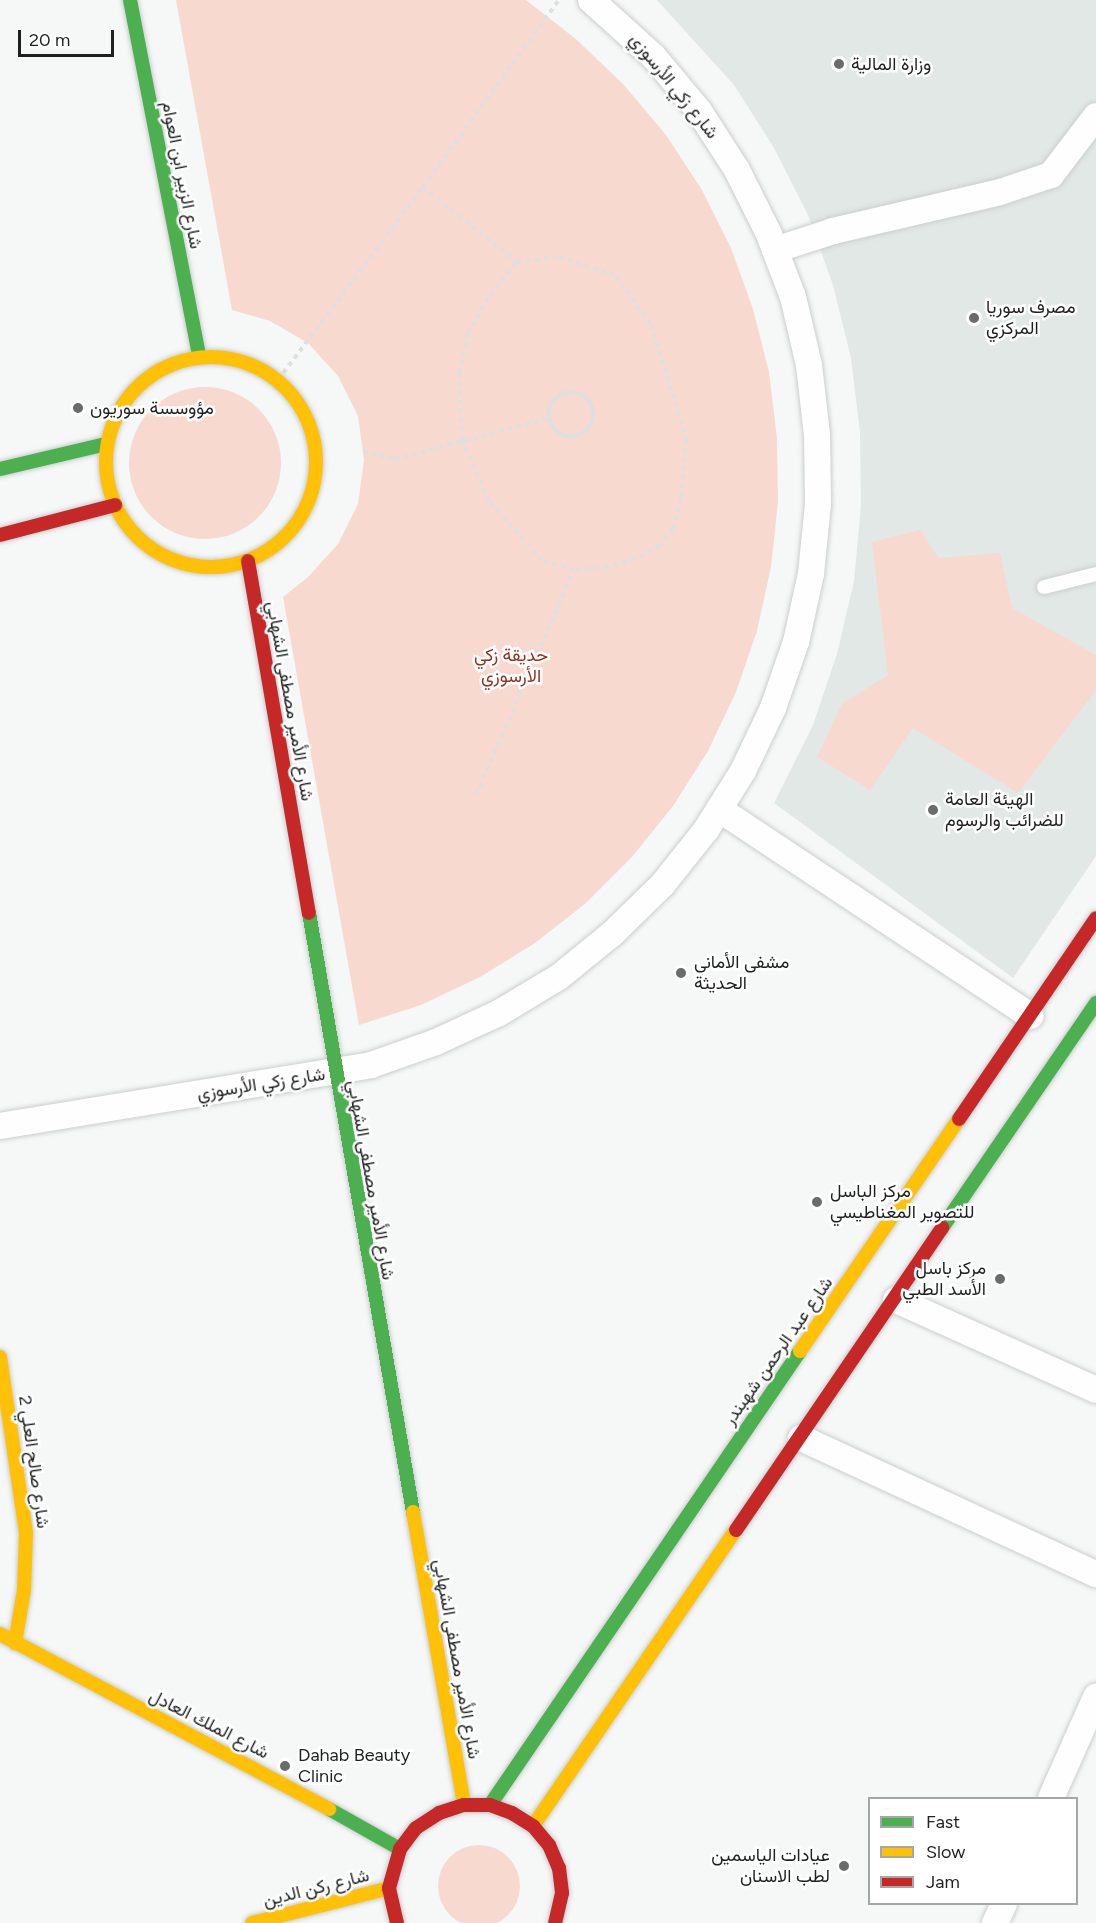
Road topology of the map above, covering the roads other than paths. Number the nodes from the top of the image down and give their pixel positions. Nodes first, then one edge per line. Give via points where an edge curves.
1 (130, 0) edge
2 (591, 0) edge
3 (1096, 116) edge
4 (775, 250) junction
5 (199, 356) junction
6 (106, 444) junction
7 (0, 469) edge
8 (115, 506) junction
9 (0, 535) edge
10 (248, 561) junction
11 (1096, 574) edge
12 (1044, 587) dead end
13 (719, 809) junction
14 (1096, 918) edge
15 (1096, 1003) edge
16 (1030, 1016) junction
17 (334, 1072) junction
18 (0, 1126) edge
19 (896, 1300) junction
20 (0, 1357) edge
21 (1096, 1390) edge
22 (801, 1438) junction
23 (1096, 1574) edge
24 (0, 1634) edge
25 (15, 1643) junction
26 (1096, 1697) edge
27 (1051, 1797) edge
28 (464, 1805) junction
29 (490, 1805) junction
30 (533, 1826) junction
31 (400, 1849) junction
32 (389, 1888) junction
33 (1004, 1905) edge
34 (252, 1923) edge
35 (397, 1923) edge
36 (555, 1923) edge
37 (995, 1923) edge

1 - 5 main road, شارع الزبير ابن العوام
2 - 4 street, شارع زكي الأرسوزي via 654,57 699,111 737,170
3 - 4 street via 1051,175 1000,192 833,231
4 - 13 street, شارع زكي الأرسوزي via 793,297 809,365 818,435 818,504 811,574 796,642 773,708 743,771
5 - 6 main road via 166,365 138,384 118,411
5 - 10 main road via 227,357 255,365 278,380 299,404 312,433 316,464 313,484 297,523 275,546
6 - 7 main road
6 - 8 main road via 106,475
8 - 9 main road
8 - 10 main road via 132,532 156,552 186,564 217,568
10 - 17 main road, شارع الأمير مصطفى الشهابي
11 - 12 lane
13 - 16 street
13 - 17 street, شارع زكي الأرسوزي via 663,884 613,933 559,977 499,1013 436,1042
14 - 16 main road, شارع عبد الرحمن شهبندر
15 - 19 main road
16 - 29 main road, شارع عبد الرحمن شهبندر
17 - 18 street, شارع زكي الأرسوزي
17 - 28 main road, شارع الأمير مصطفى الشهابي
19 - 21 street
19 - 22 main road
20 - 25 main road, شارع صالح العلي 2 via 26,1533 24,1590
22 - 23 street
22 - 30 main road
24 - 25 main road, شارع الملك العادل
25 - 31 main road, شارع الملك العادل via 272,1776
26 - 27 street
28 - 29 main road
28 - 31 main road via 439,1813 416,1828
29 - 30 main road
30 - 36 main road via 549,1845 559,1868 562,1893
31 - 32 main road
32 - 34 main road, شارع ركن الدين
32 - 35 main road
33 - 37 street

